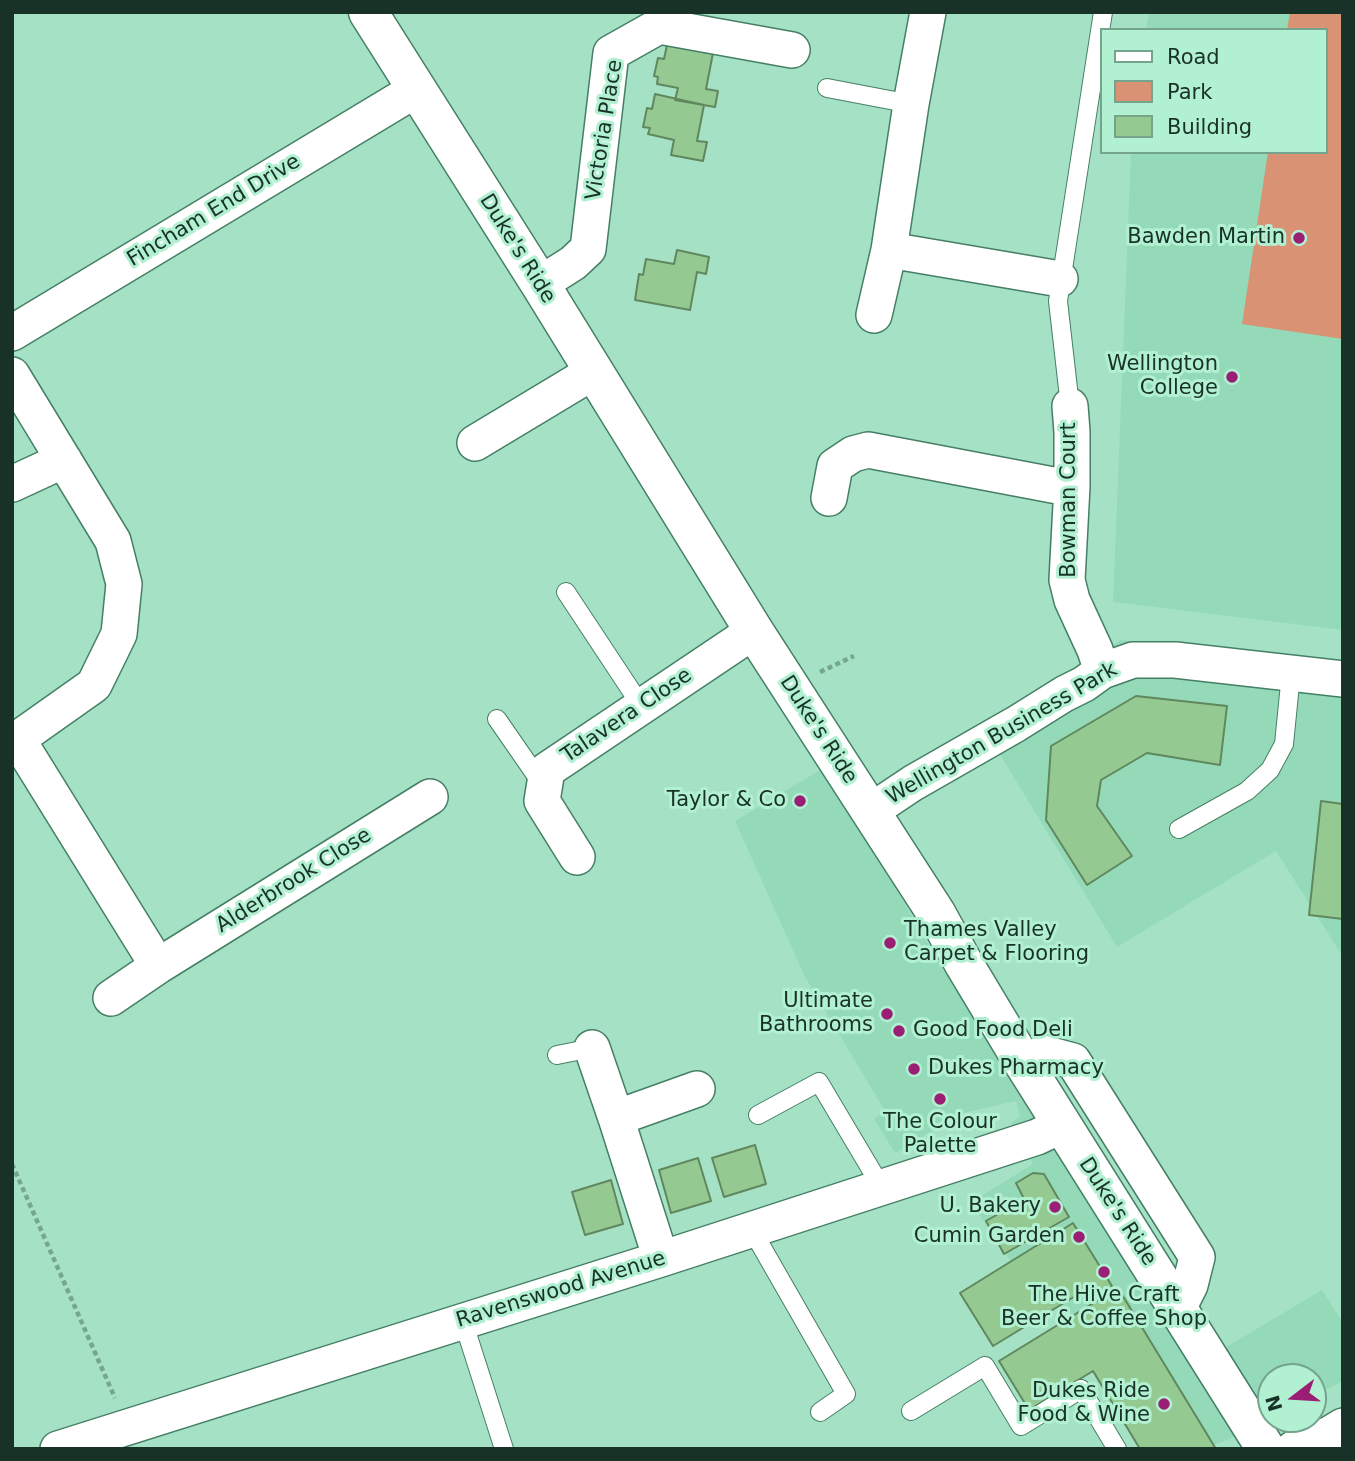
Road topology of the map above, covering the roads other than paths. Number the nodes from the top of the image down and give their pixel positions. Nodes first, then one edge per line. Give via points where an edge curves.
1 (368, 12) edge
2 (928, 12) edge
3 (1100, 31) edge
4 (792, 50) dead end
5 (827, 88) dead end
6 (417, 89) junction
7 (911, 104) junction
8 (889, 250) junction
9 (1060, 279) junction
10 (540, 284) junction
11 (874, 315) dead end
12 (12, 333) edge
13 (593, 372) junction
14 (12, 375) edge
15 (1070, 406) joint
16 (475, 443) dead end
17 (64, 460) junction
18 (12, 484) edge
19 (1072, 486) junction
20 (830, 498) dead end
21 (566, 593) dead end
22 (754, 631) junction
23 (1102, 671) junction
24 (1291, 674) junction
25 (1343, 679) edge
26 (642, 708) junction
27 (497, 719) dead end
28 (15, 742) edge
29 (544, 786) junction
30 (430, 797) dead end
31 (871, 811) junction
32 (1179, 830) dead end
33 (577, 857) dead end
34 (158, 966) junction
35 (111, 998) dead end
36 (592, 1048) joint
37 (557, 1055) dead end
38 (1024, 1064) junction
39 (697, 1089) dead end
40 (758, 1115) dead end
41 (616, 1118) junction
42 (1062, 1125) junction
43 (882, 1188) junction
44 (752, 1230) junction
45 (661, 1259) junction
46 (1178, 1309) junction
47 (463, 1321) junction
48 (911, 1411) dead end
49 (820, 1412) dead end
50 (1343, 1426) edge
51 (58, 1449) edge
52 (504, 1449) edge
53 (1117, 1449) edge
54 (1266, 1449) edge
55 (1293, 1449) edge

1 - 6 main road, Duke's Ride
2 - 7 street
3 - 9 lane
4 - 10 street, Victoria Place via 659,26 611,53 588,249
5 - 7 lane
6 - 10 main road, Duke's Ride
6 - 12 street, Fincham End Drive
7 - 8 street
8 - 9 street
8 - 11 street
9 - 15 lane via 1058,301
10 - 13 main road, Duke's Ride
13 - 16 street
13 - 22 main road, Duke's Ride
14 - 17 street
15 - 19 street, Bowman Court
17 - 18 street
17 - 28 street via 113,541 124,584 120,634 94,685
19 - 20 street via 869,450 835,466
19 - 23 street, Bowman Court via 1067,580
21 - 26 lane
22 - 26 street, Talavera Close
22 - 31 main road, Duke's Ride
23 - 24 street, Wellington Business Park via 1133,660 1175,660
23 - 31 street, Wellington Business Park
24 - 25 street, Wellington Business Park
24 - 32 lane via 1284,744 1270,770 1247,791
26 - 29 street, Talavera Close via 547,770
27 - 29 lane
28 - 34 street
29 - 33 street via 542,801
30 - 34 street, Alderbrook Close
31 - 38 main road, Duke's Ride
34 - 35 street, Alderbrook Close
36 - 37 lane
36 - 41 street
38 - 42 main road, Duke's Ride
38 - 46 street via 1042,1053 1073,1061 1197,1257
39 - 41 street
40 - 43 lane via 819,1082
41 - 45 street
42 - 43 street, Ravenswood Avenue
42 - 46 main road, Duke's Ride
43 - 44 street, Ravenswood Avenue
44 - 45 street, Ravenswood Avenue
44 - 49 lane via 846,1394
45 - 47 street, Ravenswood Avenue
46 - 54 main road, Duke's Ride
47 - 51 street, Ravenswood Avenue
47 - 52 lane
48 - 53 lane via 985,1366 1021,1426 1081,1389
50 - 55 street

